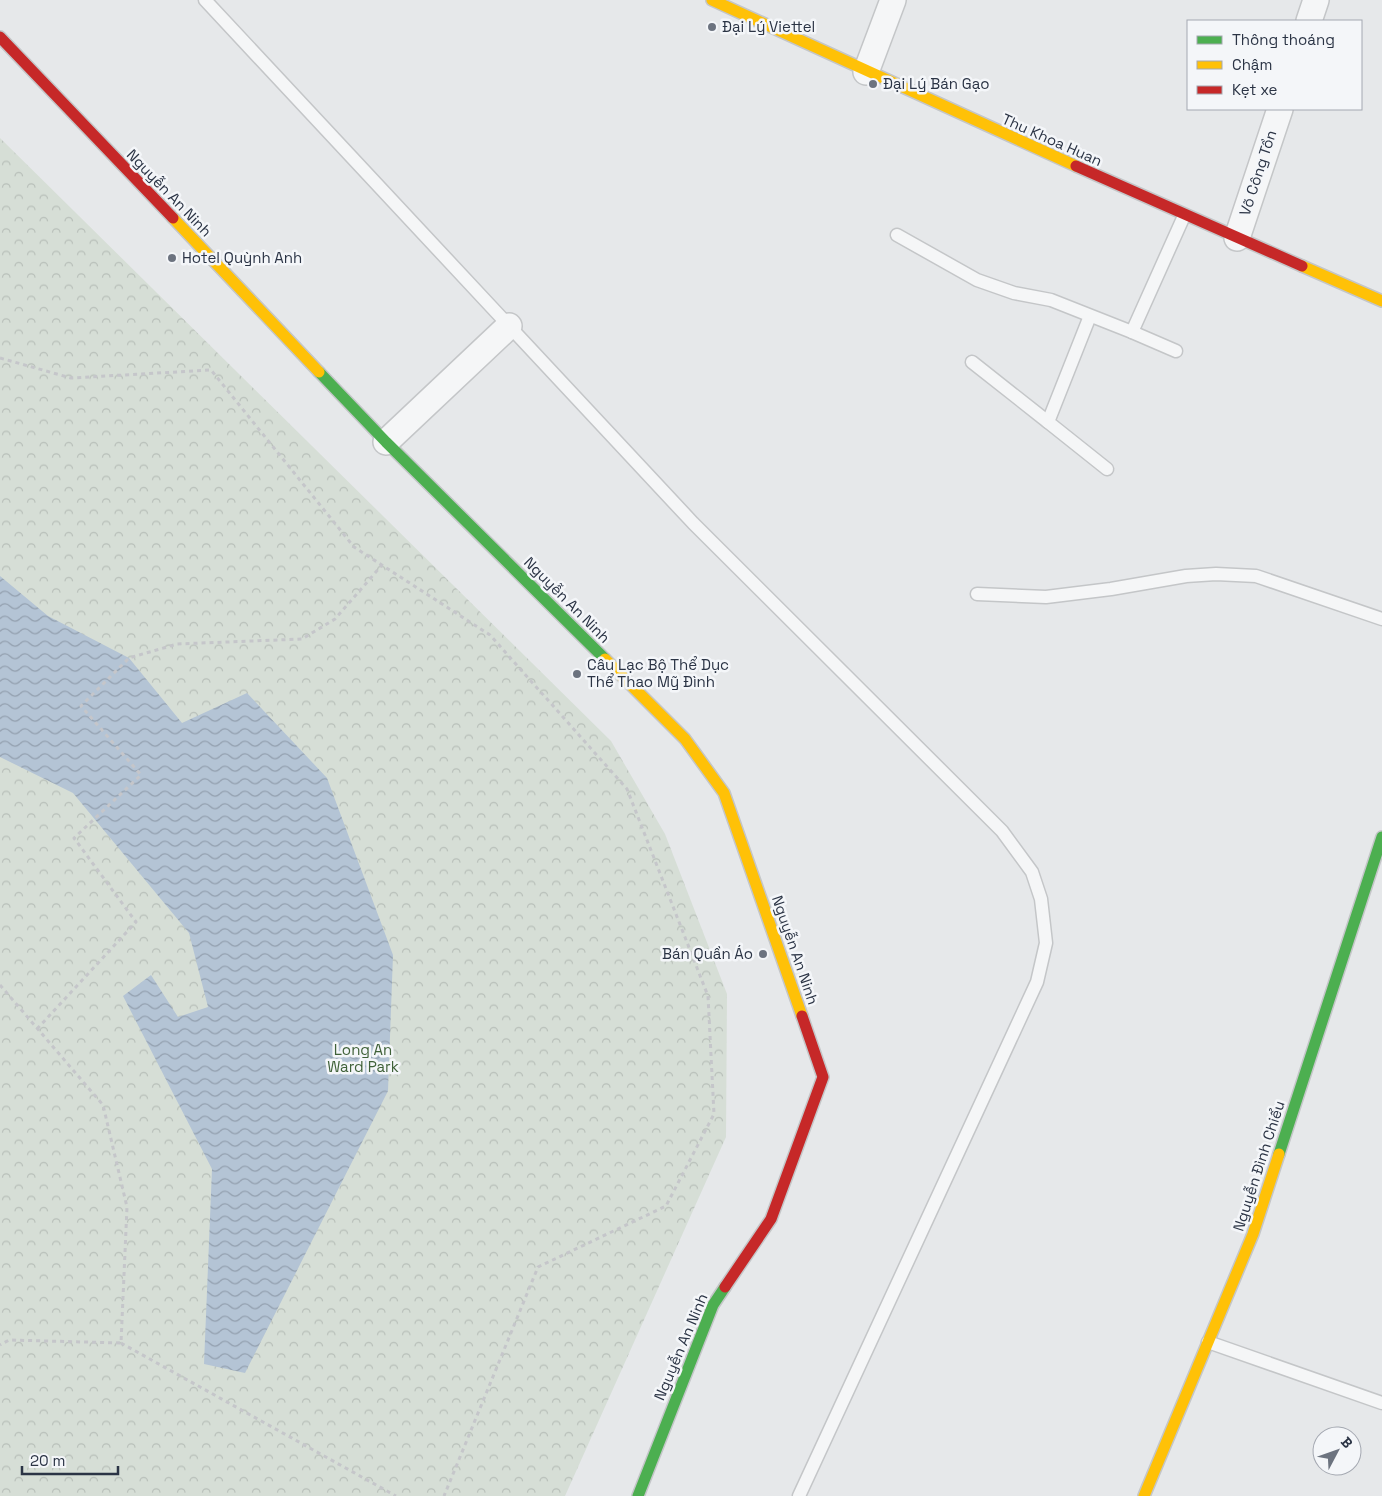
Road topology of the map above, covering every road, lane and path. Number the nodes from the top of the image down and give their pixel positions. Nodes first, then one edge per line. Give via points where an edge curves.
1 (205, 0) edge
2 (712, 0) edge
3 (893, 0) edge
4 (1316, 0) edge
5 (1309, 20) edge
6 (0, 37) edge
7 (866, 72) junction
8 (1280, 110) edge
9 (1184, 216) junction
10 (897, 235) dead end
11 (1237, 238) junction
12 (1382, 301) edge
13 (1090, 316) junction
14 (509, 326) junction
15 (1132, 332) junction
16 (1176, 351) dead end
17 (0, 358) edge
18 (972, 362) dead end
19 (1048, 422) junction
20 (386, 442) junction
21 (1107, 469) dead end
22 (382, 565) junction
23 (977, 594) dead end
24 (1382, 619) edge
25 (1382, 837) edge
26 (0, 985) edge
27 (38, 1029) junction
28 (1208, 1342) junction
29 (120, 1343) junction
30 (0, 1346) edge
31 (1382, 1403) edge
32 (396, 1496) edge
33 (444, 1496) edge
34 (638, 1496) edge
35 (799, 1496) edge
36 (1144, 1496) edge

1 - 14 lane
2 - 7 street, Thu Khoa Huan
3 - 7 street
4 - 5 street
6 - 20 street, Nguyễn An Ninh
7 - 9 street, Thu Khoa Huan
8 - 11 street, Võ Công Tồn
9 - 11 street, Thu Khoa Huan
9 - 15 lane
10 - 13 lane via 977,280 1014,293 1051,300
11 - 12 street, Thu Khoa Huan
13 - 15 lane
13 - 19 lane
14 - 20 street
14 - 35 lane via 693,523 1002,831 1032,872 1041,899 1046,943 1038,982
15 - 16 lane
17 - 22 path via 71,378 211,370 354,547
18 - 19 lane
19 - 21 lane
20 - 34 street, Nguyễn An Ninh via 685,739 724,793 824,1077 771,1219 713,1305
22 - 27 path via 335,618 302,639 177,644 130,658 81,706 141,775 74,838 136,922
22 - 33 path via 490,634 627,789 708,996 714,1114 666,1206 538,1268
23 - 24 lane via 1046,597 1186,576 1256,576
25 - 28 street, Nguyễn Đình Chiểu via 1253,1234
26 - 27 path
27 - 29 path via 103,1105 127,1207
28 - 31 lane
28 - 36 street, Nguyễn Đình Chiểu
29 - 30 path via 9,1340
29 - 32 path

